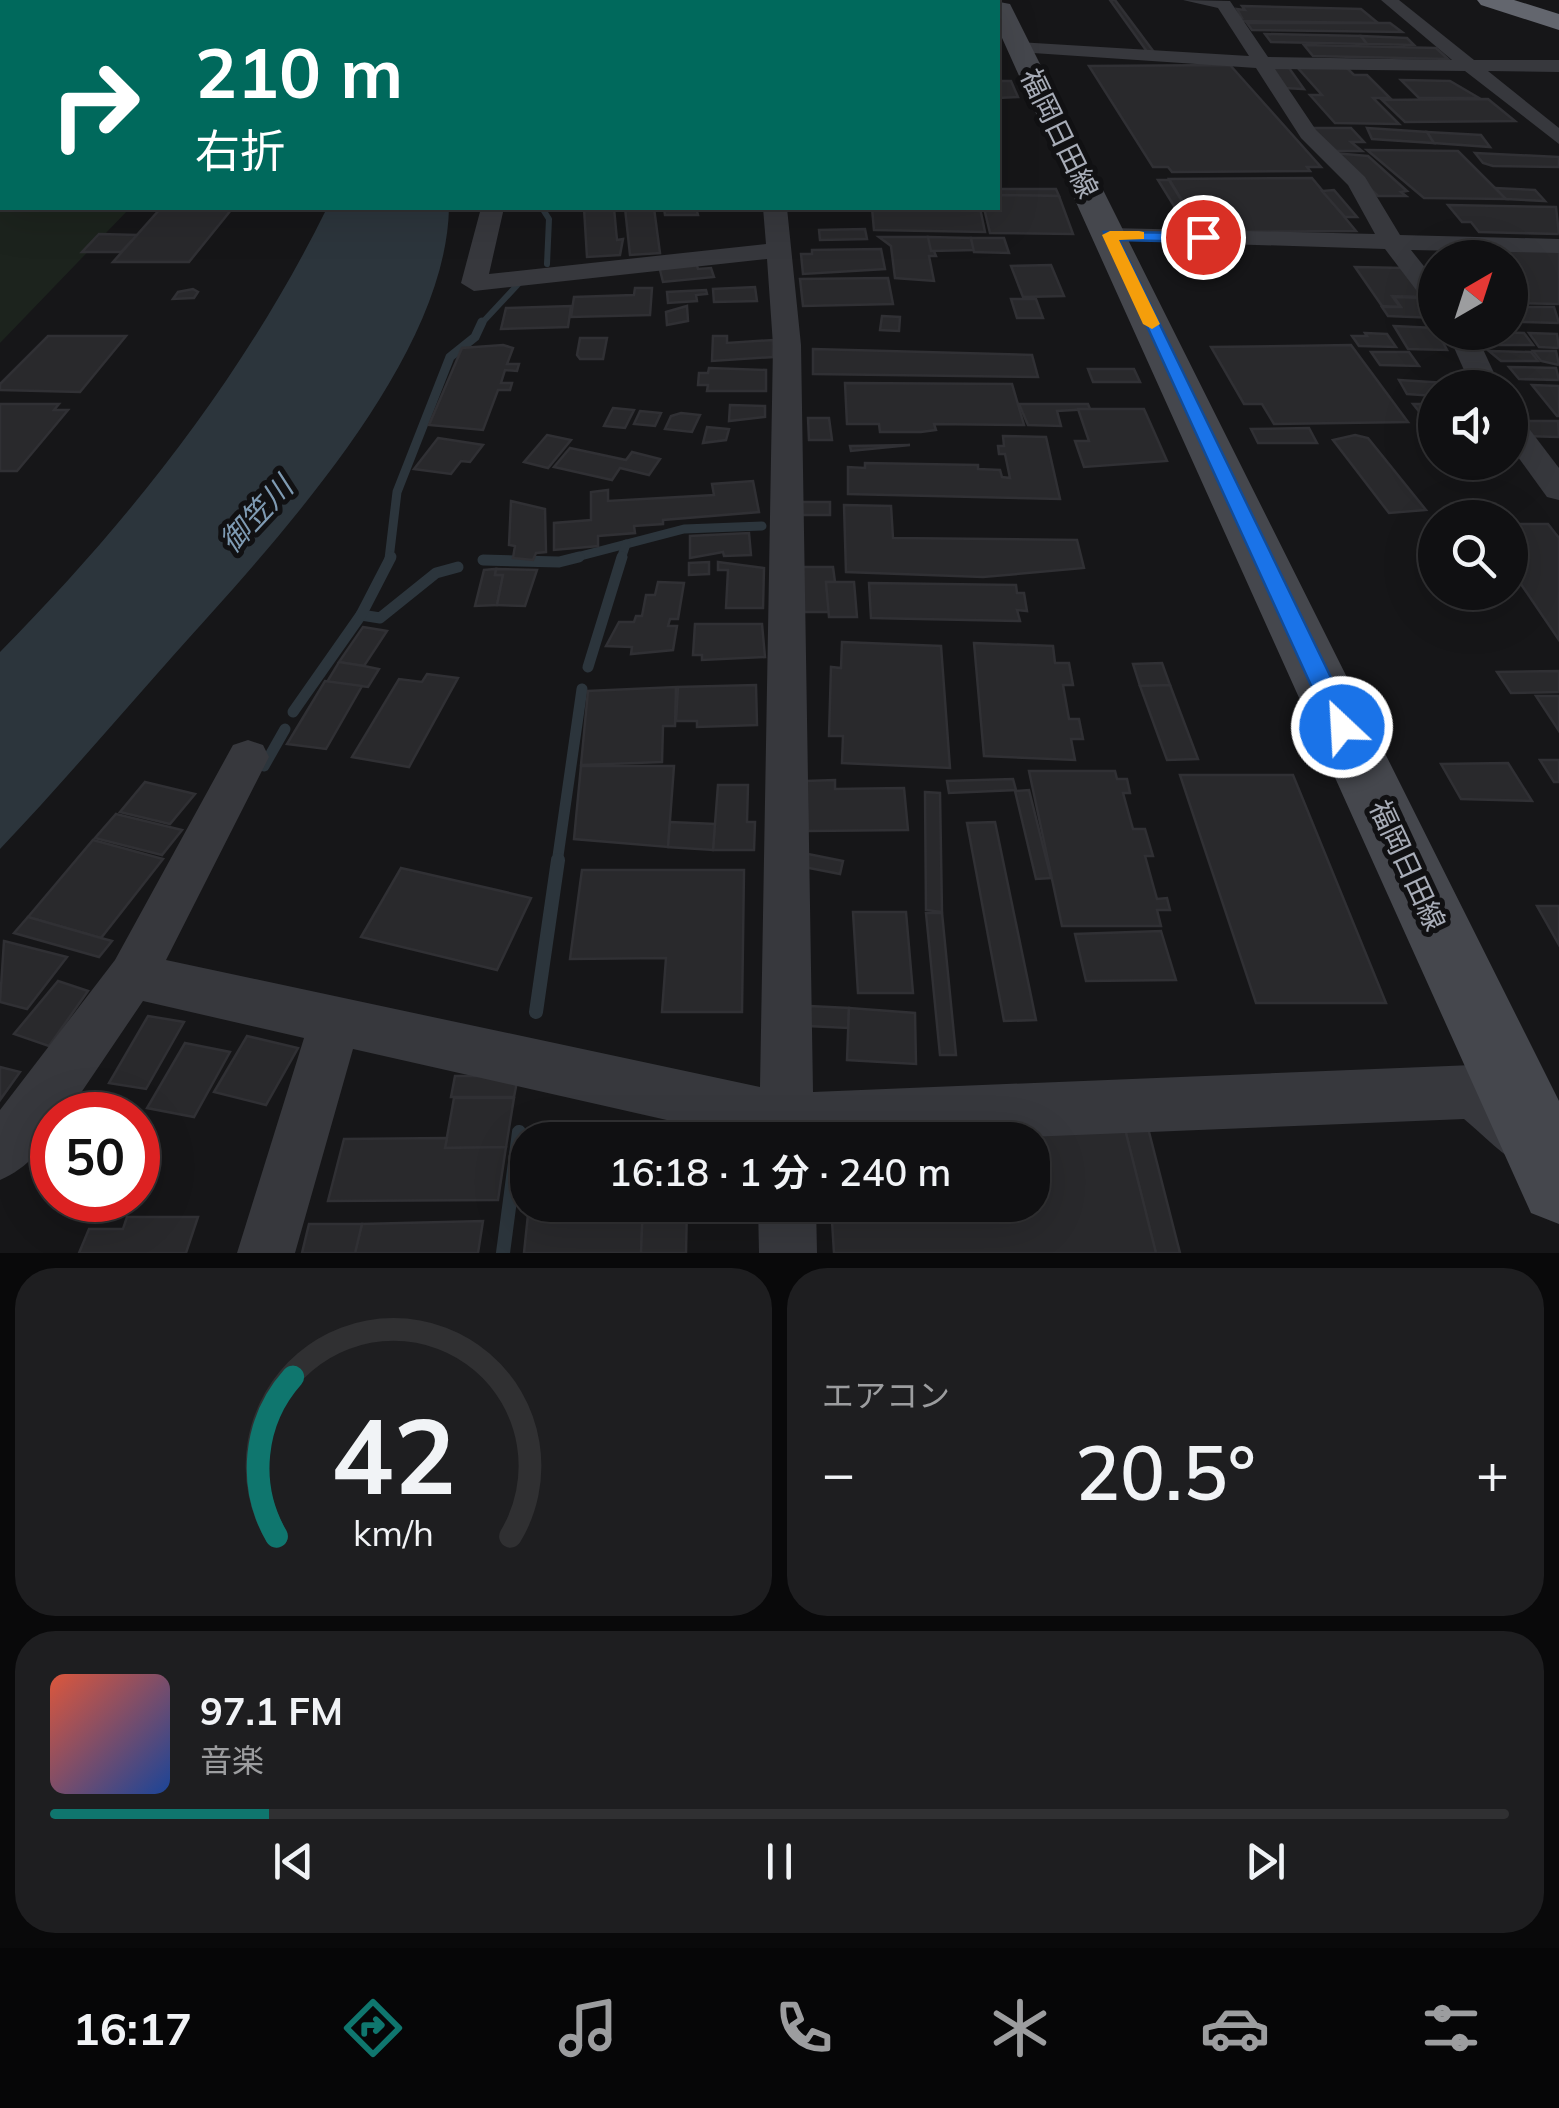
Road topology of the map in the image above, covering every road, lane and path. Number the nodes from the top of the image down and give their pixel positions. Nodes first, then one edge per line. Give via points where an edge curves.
1 (1191, 0) edge
2 (1389, 0) edge
3 (1489, 0) edge
4 (1501, 0) edge
5 (1526, 0) edge
6 (1539, 0) edge
7 (1559, 8) edge
8 (1001, 20) edge
9 (1559, 20) edge
10 (1264, 63) junction
11 (1470, 65) junction
12 (1559, 66) edge
13 (1559, 138) edge
14 (492, 210) edge
15 (775, 210) edge
16 (1110, 235) junction
17 (1392, 242) junction
18 (1559, 246) edge
19 (777, 250) junction
20 (1418, 275) edge
21 (1528, 449) edge
22 (1559, 490) edge
23 (248, 757) dead end
24 (132, 976) junction
25 (335, 1021) junction
26 (753, 1122) edge
27 (786, 1122) edge
28 (931, 1122) edge
29 (0, 1152) edge
30 (1553, 1160) edge
31 (787, 1222) edge
32 (266, 1253) edge
33 (788, 1253) edge

1 - 10 street via 1224,4
2 - 11 street
3 - 9 highway
4 - 9 highway
5 - 7 highway
6 - 7 highway
8 - 10 street
8 - 16 main road, 福岡日田線
10 - 11 street
10 - 17 street via 1308,134 1357,182
11 - 12 street
11 - 13 street
14 - 19 street via 474,284
15 - 19 street
16 - 17 street
16 - 30 main road, 福岡日田線
17 - 18 street
17 - 20 street
19 - 27 street via 787,345
21 - 22 street
23 - 24 street
24 - 25 street
24 - 29 street
25 - 26 street
25 - 32 street
28 - 30 street via 1473,1092
31 - 33 street

